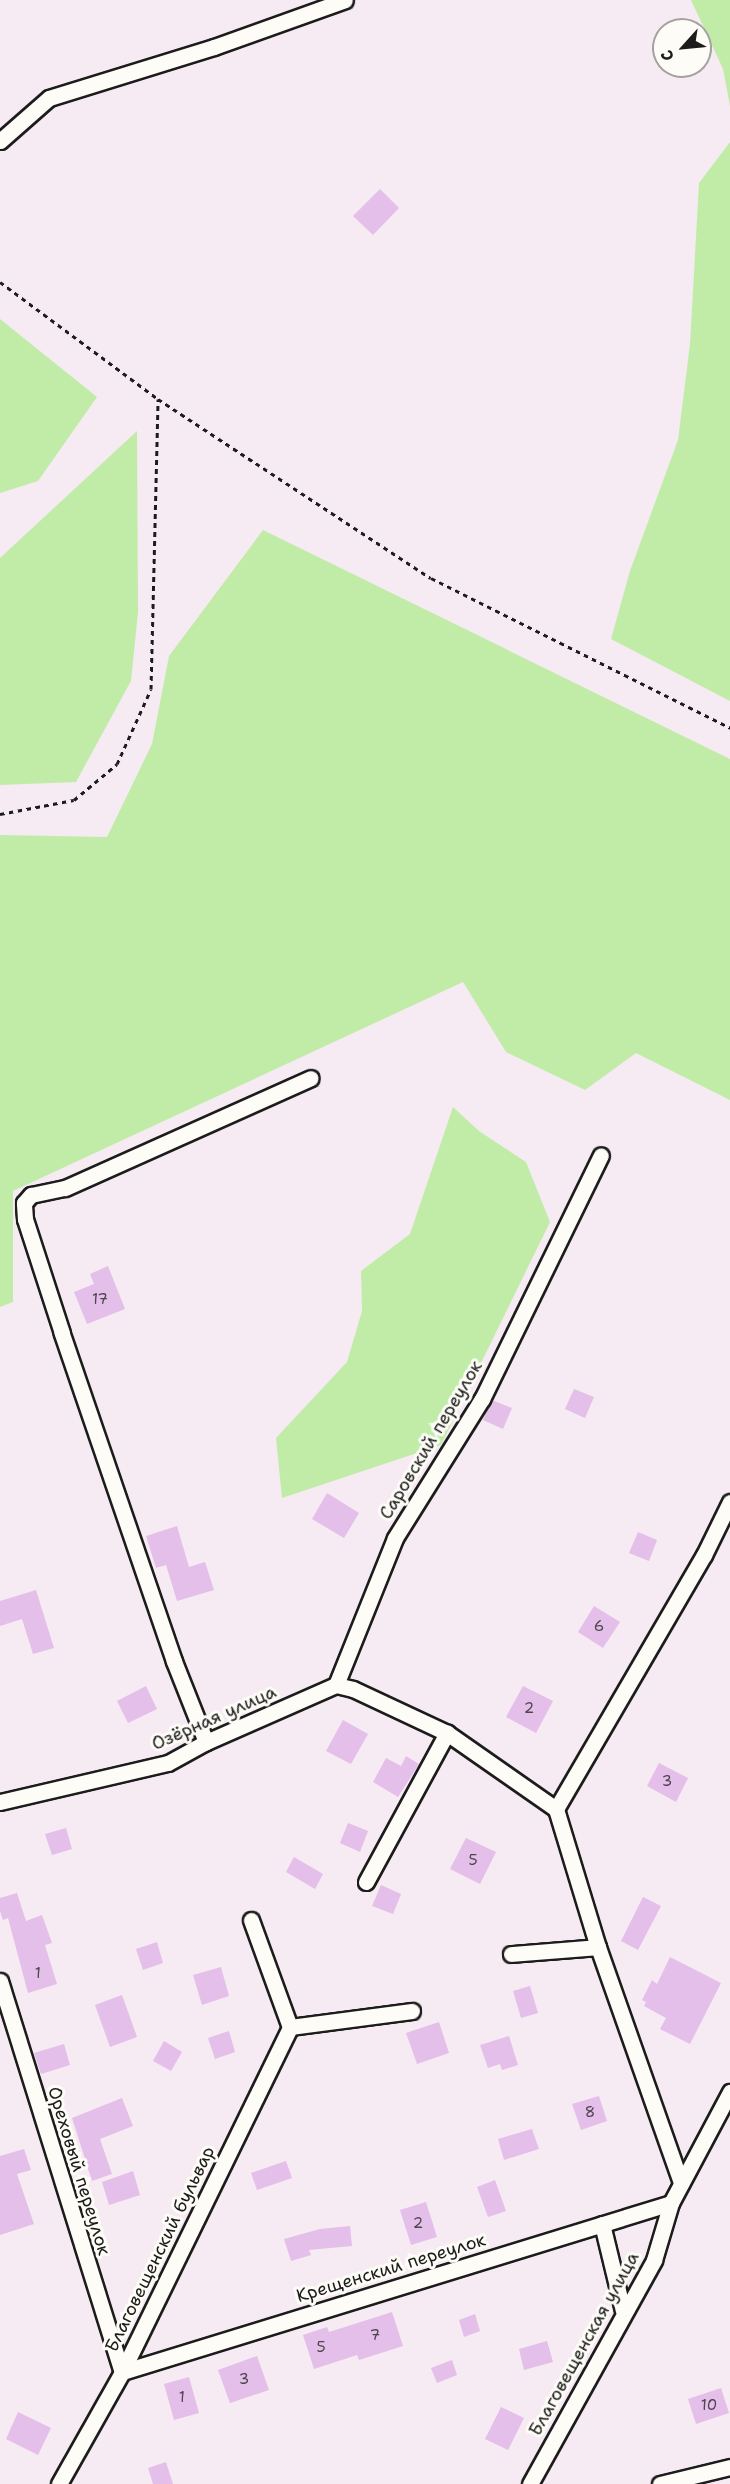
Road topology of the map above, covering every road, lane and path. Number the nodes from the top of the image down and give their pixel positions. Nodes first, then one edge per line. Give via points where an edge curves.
1 (345, 0) edge
2 (0, 141) edge
3 (0, 282) edge
4 (158, 399) junction
5 (730, 728) edge
6 (0, 814) edge
7 (311, 1078) dead end
8 (601, 1155) dead end
9 (730, 1502) edge
10 (336, 1685) junction
11 (447, 1733) junction
12 (206, 1742) junction
13 (0, 1802) edge
14 (556, 1809) junction
15 (366, 1882) dead end
16 (251, 1920) dead end
17 (598, 1947) junction
18 (511, 1954) dead end
19 (0, 1981) edge
20 (412, 2011) dead end
21 (290, 2027) junction
22 (730, 2092) edge
23 (681, 2183) junction
24 (671, 2203) junction
25 (602, 2223) junction
26 (623, 2311) junction
27 (122, 2372) junction
28 (730, 2467) edge
29 (59, 2484) edge
30 (530, 2484) edge
31 (660, 2484) edge

1 - 2 street via 214,47 49,98
3 - 4 path
4 - 5 path via 431,578
4 - 6 path via 151,689 117,764 74,800
7 - 12 street via 65,1188 31,1195 24,1203 25,1219 62,1333
8 - 10 street, Саровский переулок via 482,1399 395,1538
9 - 14 street via 704,1555
10 - 11 street
10 - 12 street, Озёрная улица
11 - 14 street
11 - 15 street
12 - 13 street, Озёрная улица via 168,1763
14 - 17 street
16 - 21 street
17 - 18 street
17 - 23 street
19 - 27 street, Ореховый переулок
20 - 21 street
21 - 27 street, Благовещенский бульвар
22 - 23 street, Благовещенская улица
23 - 24 street, Благовещенская улица
24 - 25 street, Крещенский переулок
24 - 26 street, Благовещенская улица via 654,2260
25 - 26 street
25 - 27 street, Крещенский переулок
26 - 30 street, Благовещенская улица
27 - 29 street, Благовещенский бульвар
28 - 31 street

